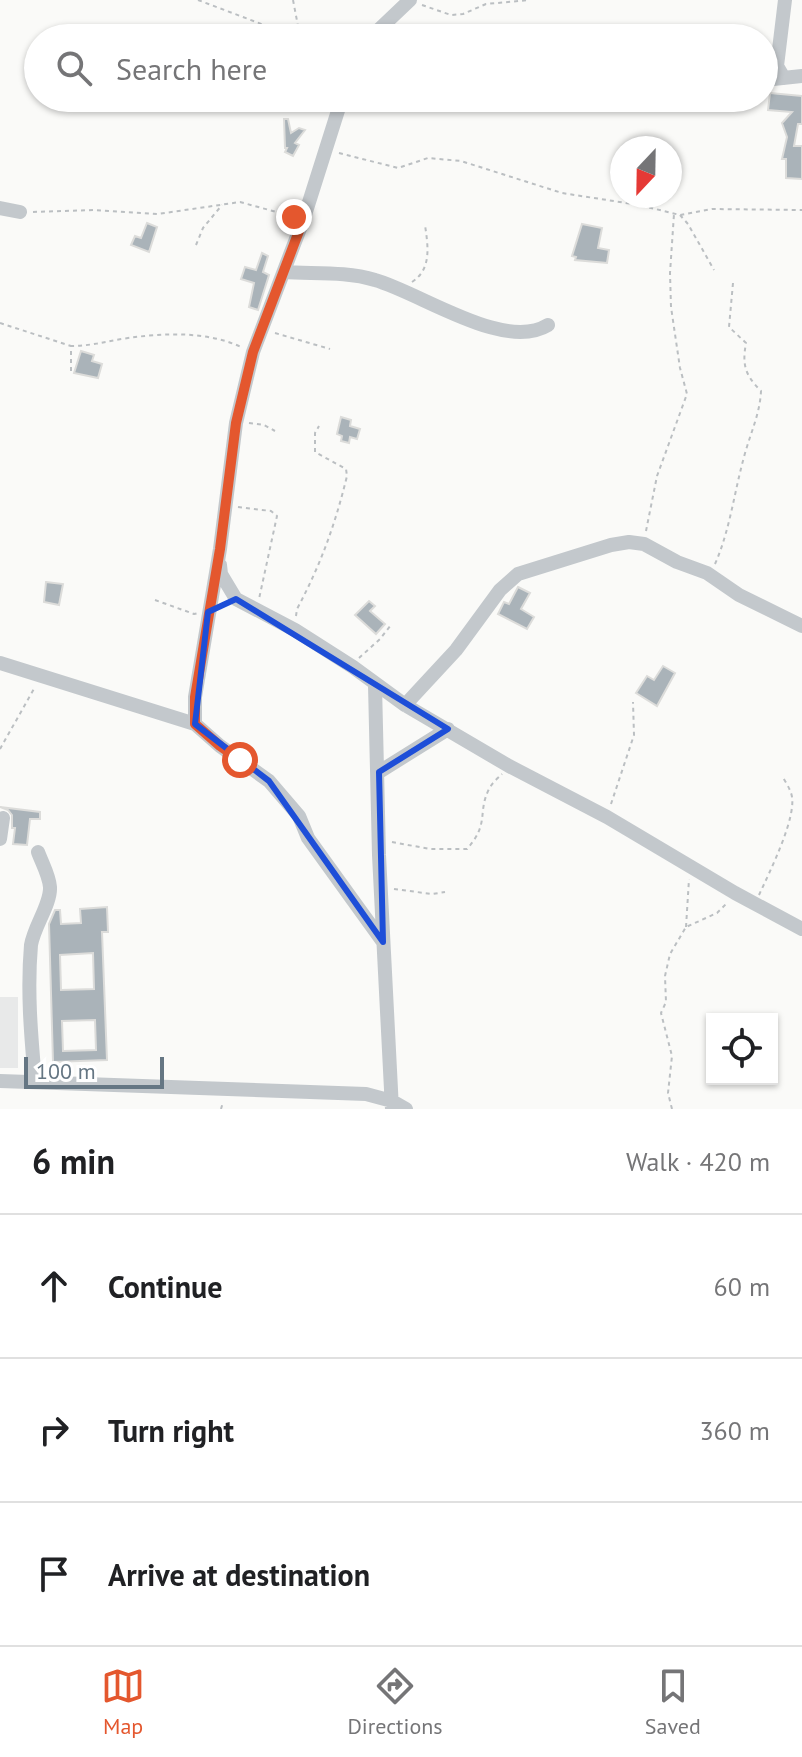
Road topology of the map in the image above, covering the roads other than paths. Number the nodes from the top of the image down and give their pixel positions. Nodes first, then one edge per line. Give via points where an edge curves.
1 (785, 0) edge
2 (410, 1) edge
3 (385, 24) edge
4 (778, 58) edge
5 (778, 68) edge
6 (802, 76) edge
7 (784, 78) junction
8 (778, 79) edge
9 (338, 112) edge
10 (0, 208) edge
11 (20, 212) road end
12 (284, 272) junction
13 (548, 325) dead end
14 (220, 549) junction
15 (236, 599) junction
16 (208, 612) junction
17 (802, 626) edge
18 (0, 663) edge
19 (375, 685) junction
20 (405, 705) junction
21 (195, 724) junction
22 (448, 729) junction
23 (379, 772) junction
24 (3, 818) dead end
25 (0, 839) edge
26 (38, 852) dead end
27 (802, 929) edge
28 (383, 942) junction
29 (0, 1081) edge
30 (35, 1081) junction
31 (392, 1105) edge
32 (406, 1109) edge

1 - 4 street
2 - 3 street
5 - 7 street
6 - 7 street
7 - 8 street
9 - 12 street
10 - 11 street
12 - 13 street via 374,279 495,328 523,333
12 - 14 street via 253,352 236,423
14 - 15 street via 221,574
14 - 16 street
15 - 16 street
15 - 19 street via 295,630
16 - 21 street
17 - 20 street via 644,544 611,545 518,574
18 - 21 street
19 - 20 street
19 - 23 street
20 - 22 street
21 - 28 street via 269,781 299,816 308,838
22 - 23 street
22 - 27 street
23 - 28 street
24 - 25 street
26 - 30 street via 50,885 31,945 28,1004
28 - 31 street
29 - 30 street
30 - 31 street via 366,1094
31 - 32 street

